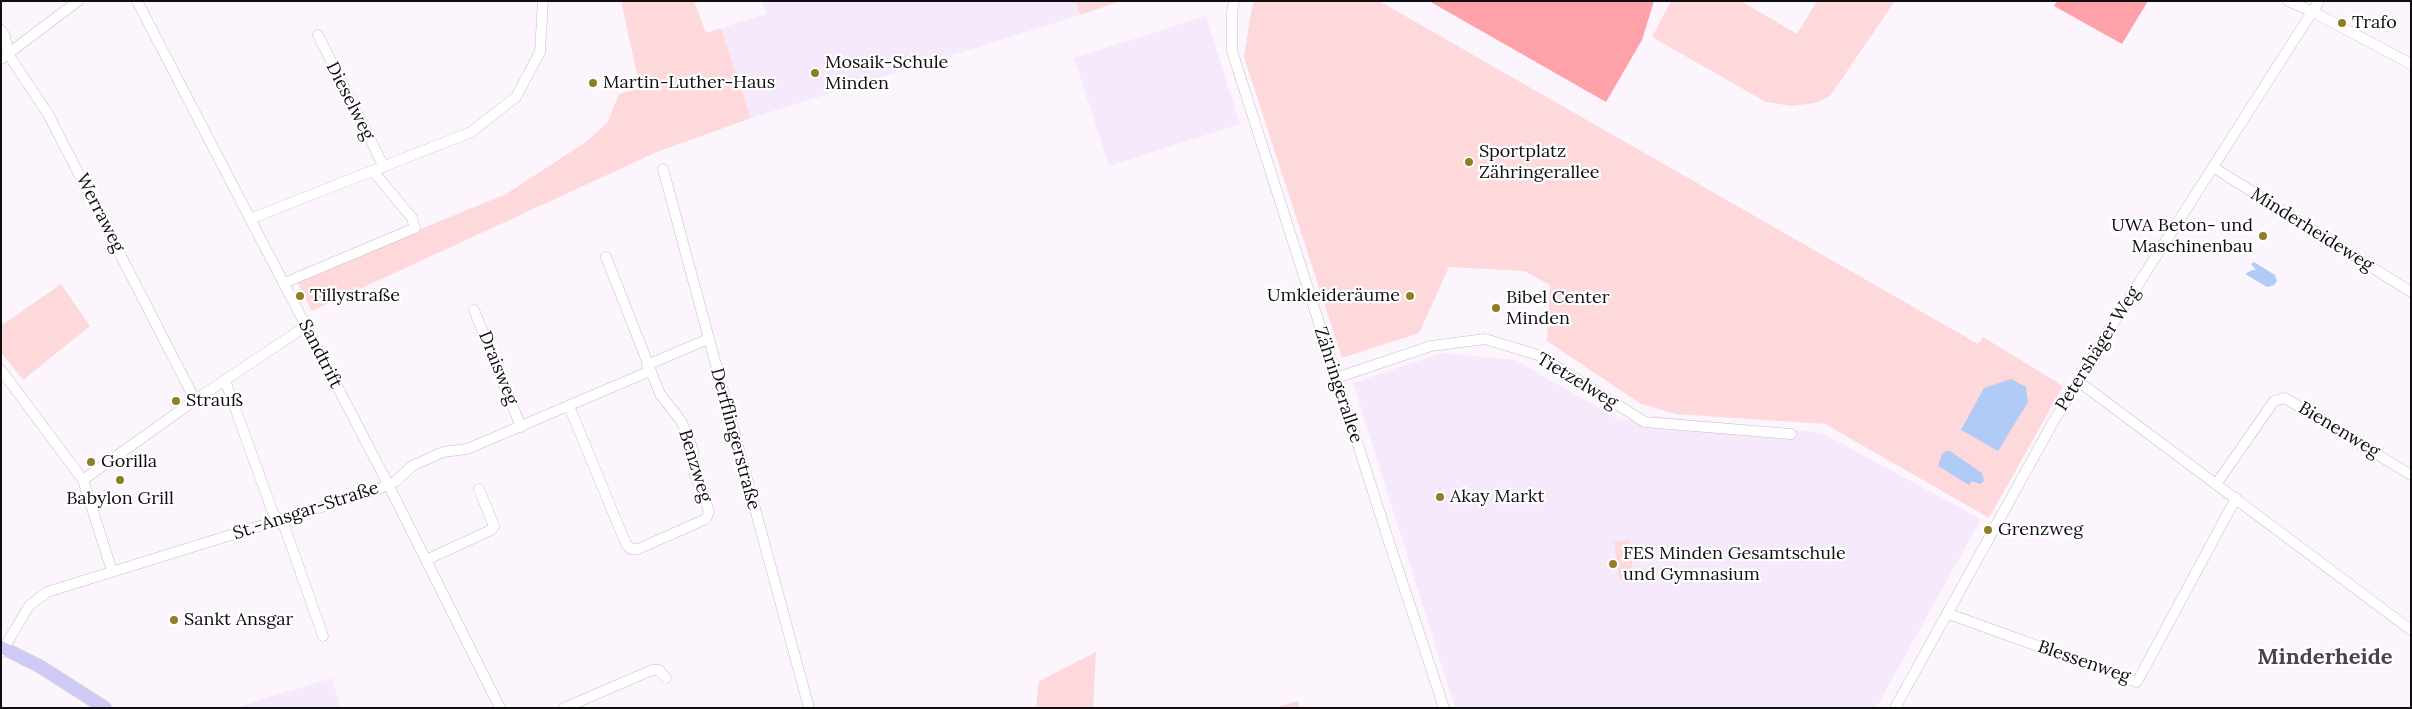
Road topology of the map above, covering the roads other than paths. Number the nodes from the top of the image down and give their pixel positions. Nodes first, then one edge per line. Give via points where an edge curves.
1 (78, 1) edge
2 (137, 1) edge
3 (543, 1) edge
4 (1234, 1) edge
5 (2288, 1) edge
6 (2319, 1) edge
7 (2313, 12) junction
8 (1, 30) edge
9 (318, 35) dead end
10 (5, 56) edge
11 (2411, 64) edge
12 (384, 167) junction
13 (2213, 167) junction
14 (662, 169) dead end
15 (373, 171) junction
16 (250, 219) junction
17 (606, 257) dead end
18 (284, 283) junction
19 (2411, 292) edge
20 (474, 310) dead end
21 (306, 326) junction
22 (708, 339) junction
23 (648, 368) junction
24 (1, 370) edge
25 (1336, 378) junction
26 (225, 380) junction
27 (2078, 381) junction
28 (195, 400) junction
29 (569, 406) junction
30 (521, 427) junction
31 (1791, 434) dead end
32 (2411, 475) edge
33 (83, 480) junction
34 (388, 484) junction
35 (2217, 484) junction
36 (479, 489) dead end
37 (2236, 498) junction
38 (281, 521) junction
39 (426, 560) junction
40 (112, 571) junction
41 (1949, 614) junction
42 (2411, 630) edge
43 (322, 636) dead end
44 (2, 649) edge
45 (666, 678) dead end
46 (105, 708) edge
47 (500, 708) edge
48 (564, 708) edge
49 (809, 708) edge
50 (1444, 708) edge
51 (1895, 708) edge

1 - 10 street
2 - 16 street, Sandtrift
3 - 12 street via 540,52 516,97 471,132
4 - 25 street, Zähringerallee via 1232,51
5 - 7 street
6 - 7 street, Petershäger Weg
7 - 11 street
7 - 13 street, Petershäger Weg
8 - 10 street, Werraweg via 5,36
9 - 12 street, Dieselweg
10 - 28 street, Werraweg via 48,114
12 - 15 street
13 - 19 street, Minderheideweg
13 - 27 street, Petershäger Weg
14 - 22 street, Derfflingerstraße
15 - 16 street
15 - 18 street via 412,218 415,228
16 - 18 street, Sandtrift
17 - 23 street
18 - 21 street, Sandtrift
20 - 30 street, Draisweg
21 - 26 street
21 - 34 street, Sandtrift
22 - 23 street, St.-Ansgar-Straße
22 - 49 street, Derfflingerstraße
23 - 29 street, St.-Ansgar-Straße
23 - 29 street, Benzweg via 664,402 681,421 688,436 695,476 708,510 706,519 638,549 631,549 626,544
24 - 33 street
25 - 31 street, Tietzelweg via 1431,346 1485,339 1538,355 1645,422
25 - 50 street, Zähringerallee
26 - 28 street
26 - 38 street via 273,513
27 - 35 street
27 - 41 street, Petershäger Weg
28 - 33 street
29 - 30 street, St.-Ansgar-Straße
30 - 34 street, St.-Ansgar-Straße via 467,450 443,452 412,466
32 - 35 street, Bienenweg via 2285,398 2274,401
33 - 40 street
34 - 38 street, St.-Ansgar-Straße via 342,503
34 - 39 street, Sandtrift
35 - 37 street
36 - 39 street via 494,526
37 - 41 street, Blessenweg via 2137,682
37 - 42 street
38 - 40 street, St.-Ansgar-Straße
38 - 43 street
39 - 47 street, Sandtrift
40 - 44 street, St.-Ansgar-Straße via 37,598
41 - 51 street, Petershäger Weg
44 - 46 main road via 41,667
45 - 48 street via 659,670 652,670

